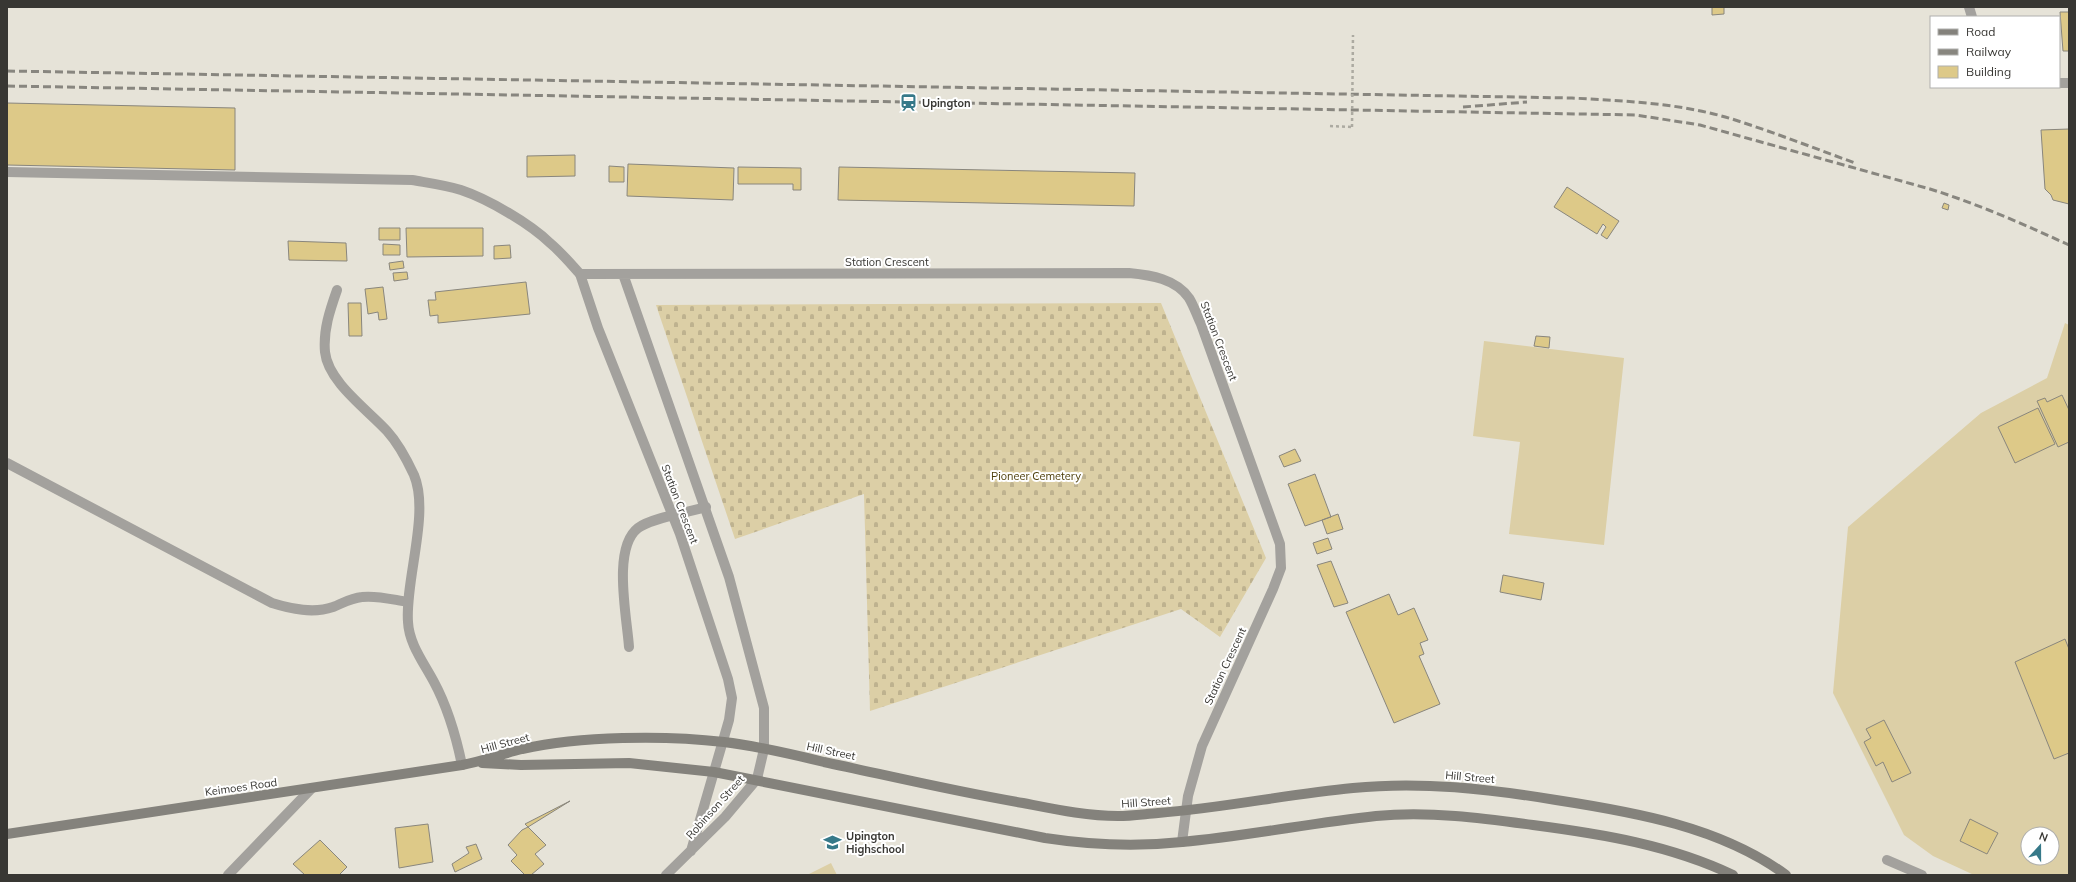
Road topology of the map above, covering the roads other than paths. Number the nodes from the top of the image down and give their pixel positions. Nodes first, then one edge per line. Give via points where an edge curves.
1 (7, 172) edge
2 (580, 274) junction
3 (622, 274) junction
4 (337, 290) dead end
5 (7, 463) edge
6 (706, 507) junction
7 (672, 516) junction
8 (408, 602) junction
9 (629, 647) dead end
10 (723, 742) junction
11 (764, 749) junction
12 (478, 762) junction
13 (462, 765) junction
14 (714, 772) junction
15 (757, 779) junction
16 (312, 788) junction
17 (1185, 811) junction
18 (7, 834) edge
19 (1182, 842) junction
20 (690, 851) junction
21 (1887, 860) dead end
22 (228, 875) edge
23 (666, 875) edge
24 (1733, 875) edge
25 (1786, 875) edge
26 (1922, 875) edge

1 - 2 street via 412,180 437,184 462,190 531,227 552,243
2 - 3 street, Station Crescent
2 - 7 street, Station Crescent via 598,328
3 - 6 street, Station Crescent
3 - 17 street, Station Crescent via 1129,273 1166,281 1185,293 1201,324 1280,544 1282,562 1279,576 1204,739
4 - 8 street via 325,330 328,364 341,384 388,432 414,476 419,504
5 - 8 street via 272,603 286,608 319,610 361,597
6 - 7 street
6 - 11 street, Station Crescent via 729,577 758,682 764,708
7 - 9 street via 640,527 629,541 623,570
7 - 10 street, Station Crescent via 728,679 732,698
8 - 13 street via 410,636 452,722
10 - 11 street, Hill Street
10 - 12 street, Hill Street via 664,738 591,740 520,750
10 - 14 street, Station Crescent
11 - 15 street, Station Crescent
11 - 17 street, Hill Street via 1002,800 1069,811 1117,816
12 - 13 street, Keimoes Road
12 - 14 street, Hill Street via 501,765 629,763
13 - 16 street, Keimoes Road
14 - 15 street, Hill Street
14 - 20 street, Robinson Street
15 - 19 street, Hill Street via 1053,839 1097,844
15 - 20 street, Robinson Street via 725,817
16 - 18 street, Keimoes Road
16 - 22 street
17 - 19 street, Station Crescent
17 - 25 street, Hill Street via 1355,788 1417,785 1457,787 1613,809 1674,824 1724,842
19 - 24 street, Hill Street via 1377,816 1419,814 1491,819 1588,832 1665,848
20 - 23 street, Robinson Street
21 - 26 street

